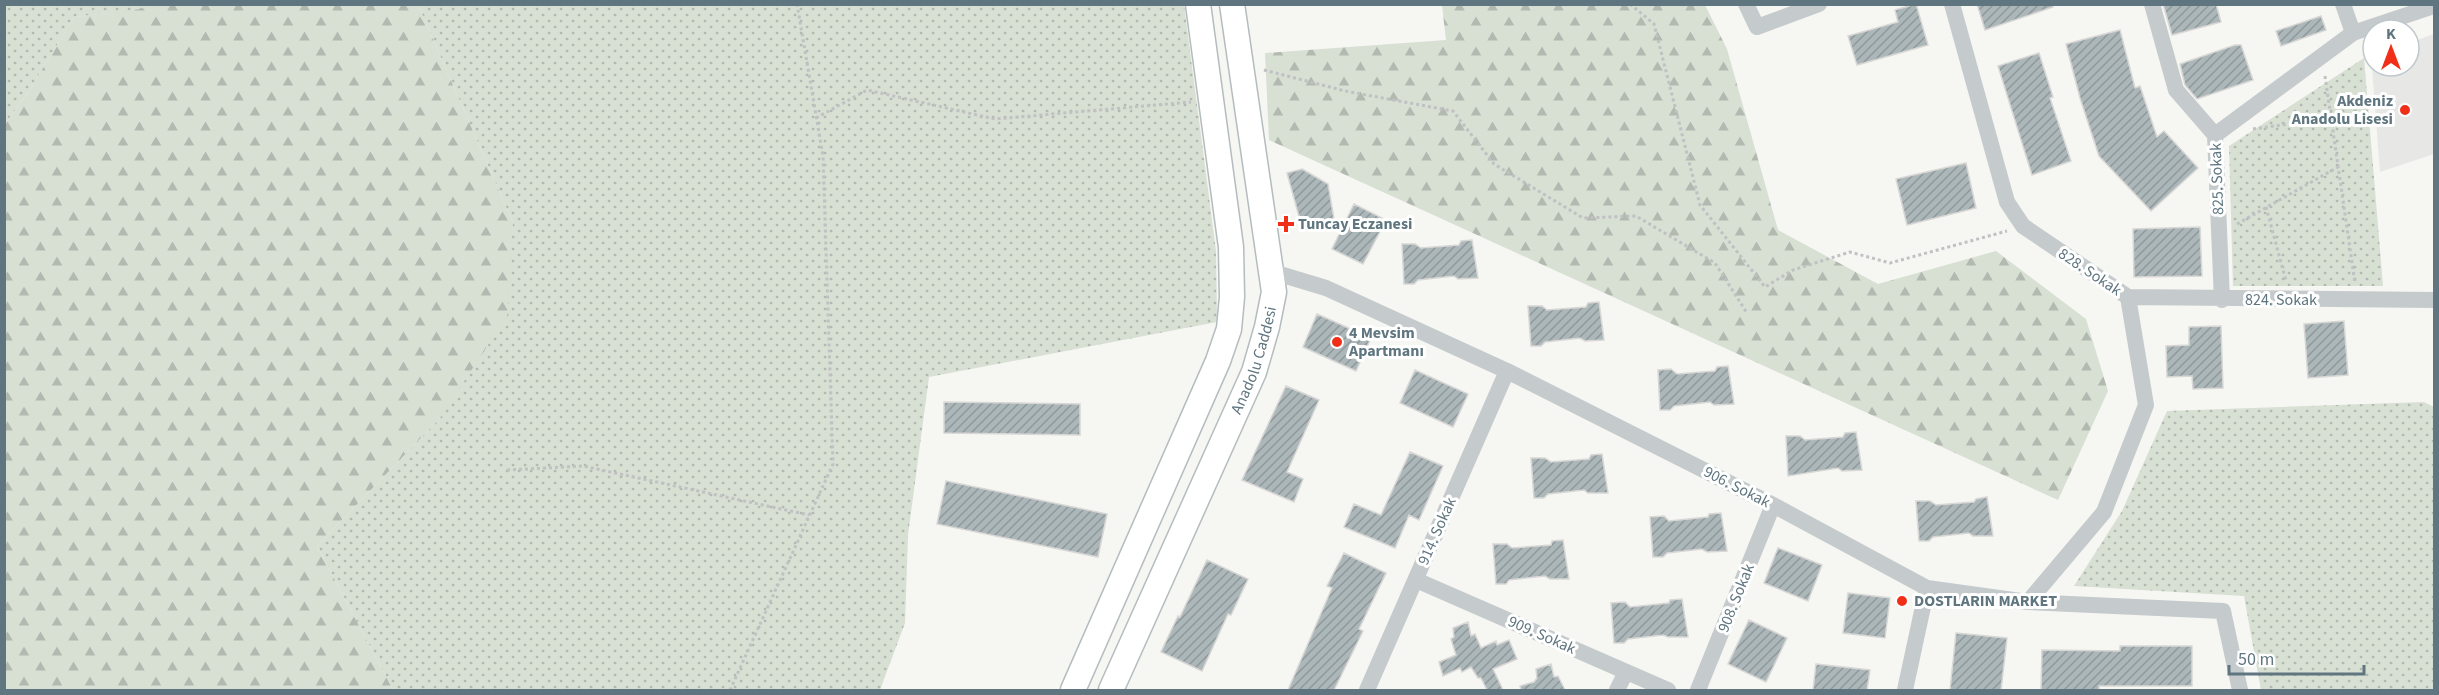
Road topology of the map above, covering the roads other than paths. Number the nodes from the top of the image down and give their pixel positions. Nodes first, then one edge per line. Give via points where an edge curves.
1 (1198, 4) edge
2 (1232, 4) edge
3 (1746, 4) edge
4 (1819, 4) edge
5 (1952, 4) edge
6 (2152, 4) edge
7 (2343, 4) edge
8 (2434, 6) edge
9 (2353, 33) junction
10 (2216, 135) junction
11 (1273, 272) junction
12 (2128, 297) junction
13 (2222, 300) junction
14 (2434, 300) edge
15 (1507, 372) junction
16 (1773, 505) junction
17 (1416, 580) junction
18 (1927, 588) junction
19 (2028, 602) junction
20 (1626, 672) junction
21 (1073, 690) edge
22 (1111, 690) edge
23 (1367, 690) edge
24 (1617, 690) edge
25 (1668, 690) edge
26 (1698, 690) edge
27 (1905, 690) edge
28 (2240, 690) edge

1 - 21 main road, Anadolu Caddesi via 1231,247 1229,329
2 - 11 main road, Anadolu Caddesi
3 - 4 street via 1757,27
5 - 12 street, 828. Sokak via 2007,201 2023,226
6 - 10 street, 825. Sokak via 2176,90
7 - 9 street
8 - 9 street
9 - 10 street
10 - 13 street, 825. Sokak
11 - 15 street, 906. Sokak via 1326,288
11 - 22 main road, Anadolu Caddesi via 1274,292 1254,372
12 - 13 street, 824. Sokak
12 - 19 street, 828. Sokak via 2146,405 2104,512
13 - 14 street, 824. Sokak
15 - 16 street, 906. Sokak
15 - 17 street, 914. Sokak
16 - 18 street, 906. Sokak
16 - 26 street, 908. Sokak
17 - 20 street, 909. Sokak
17 - 23 street, 914. Sokak
18 - 19 street, 906. Sokak
18 - 27 street
19 - 28 street, 906. Sokak via 2223,611
20 - 24 street
20 - 25 street, 909. Sokak

